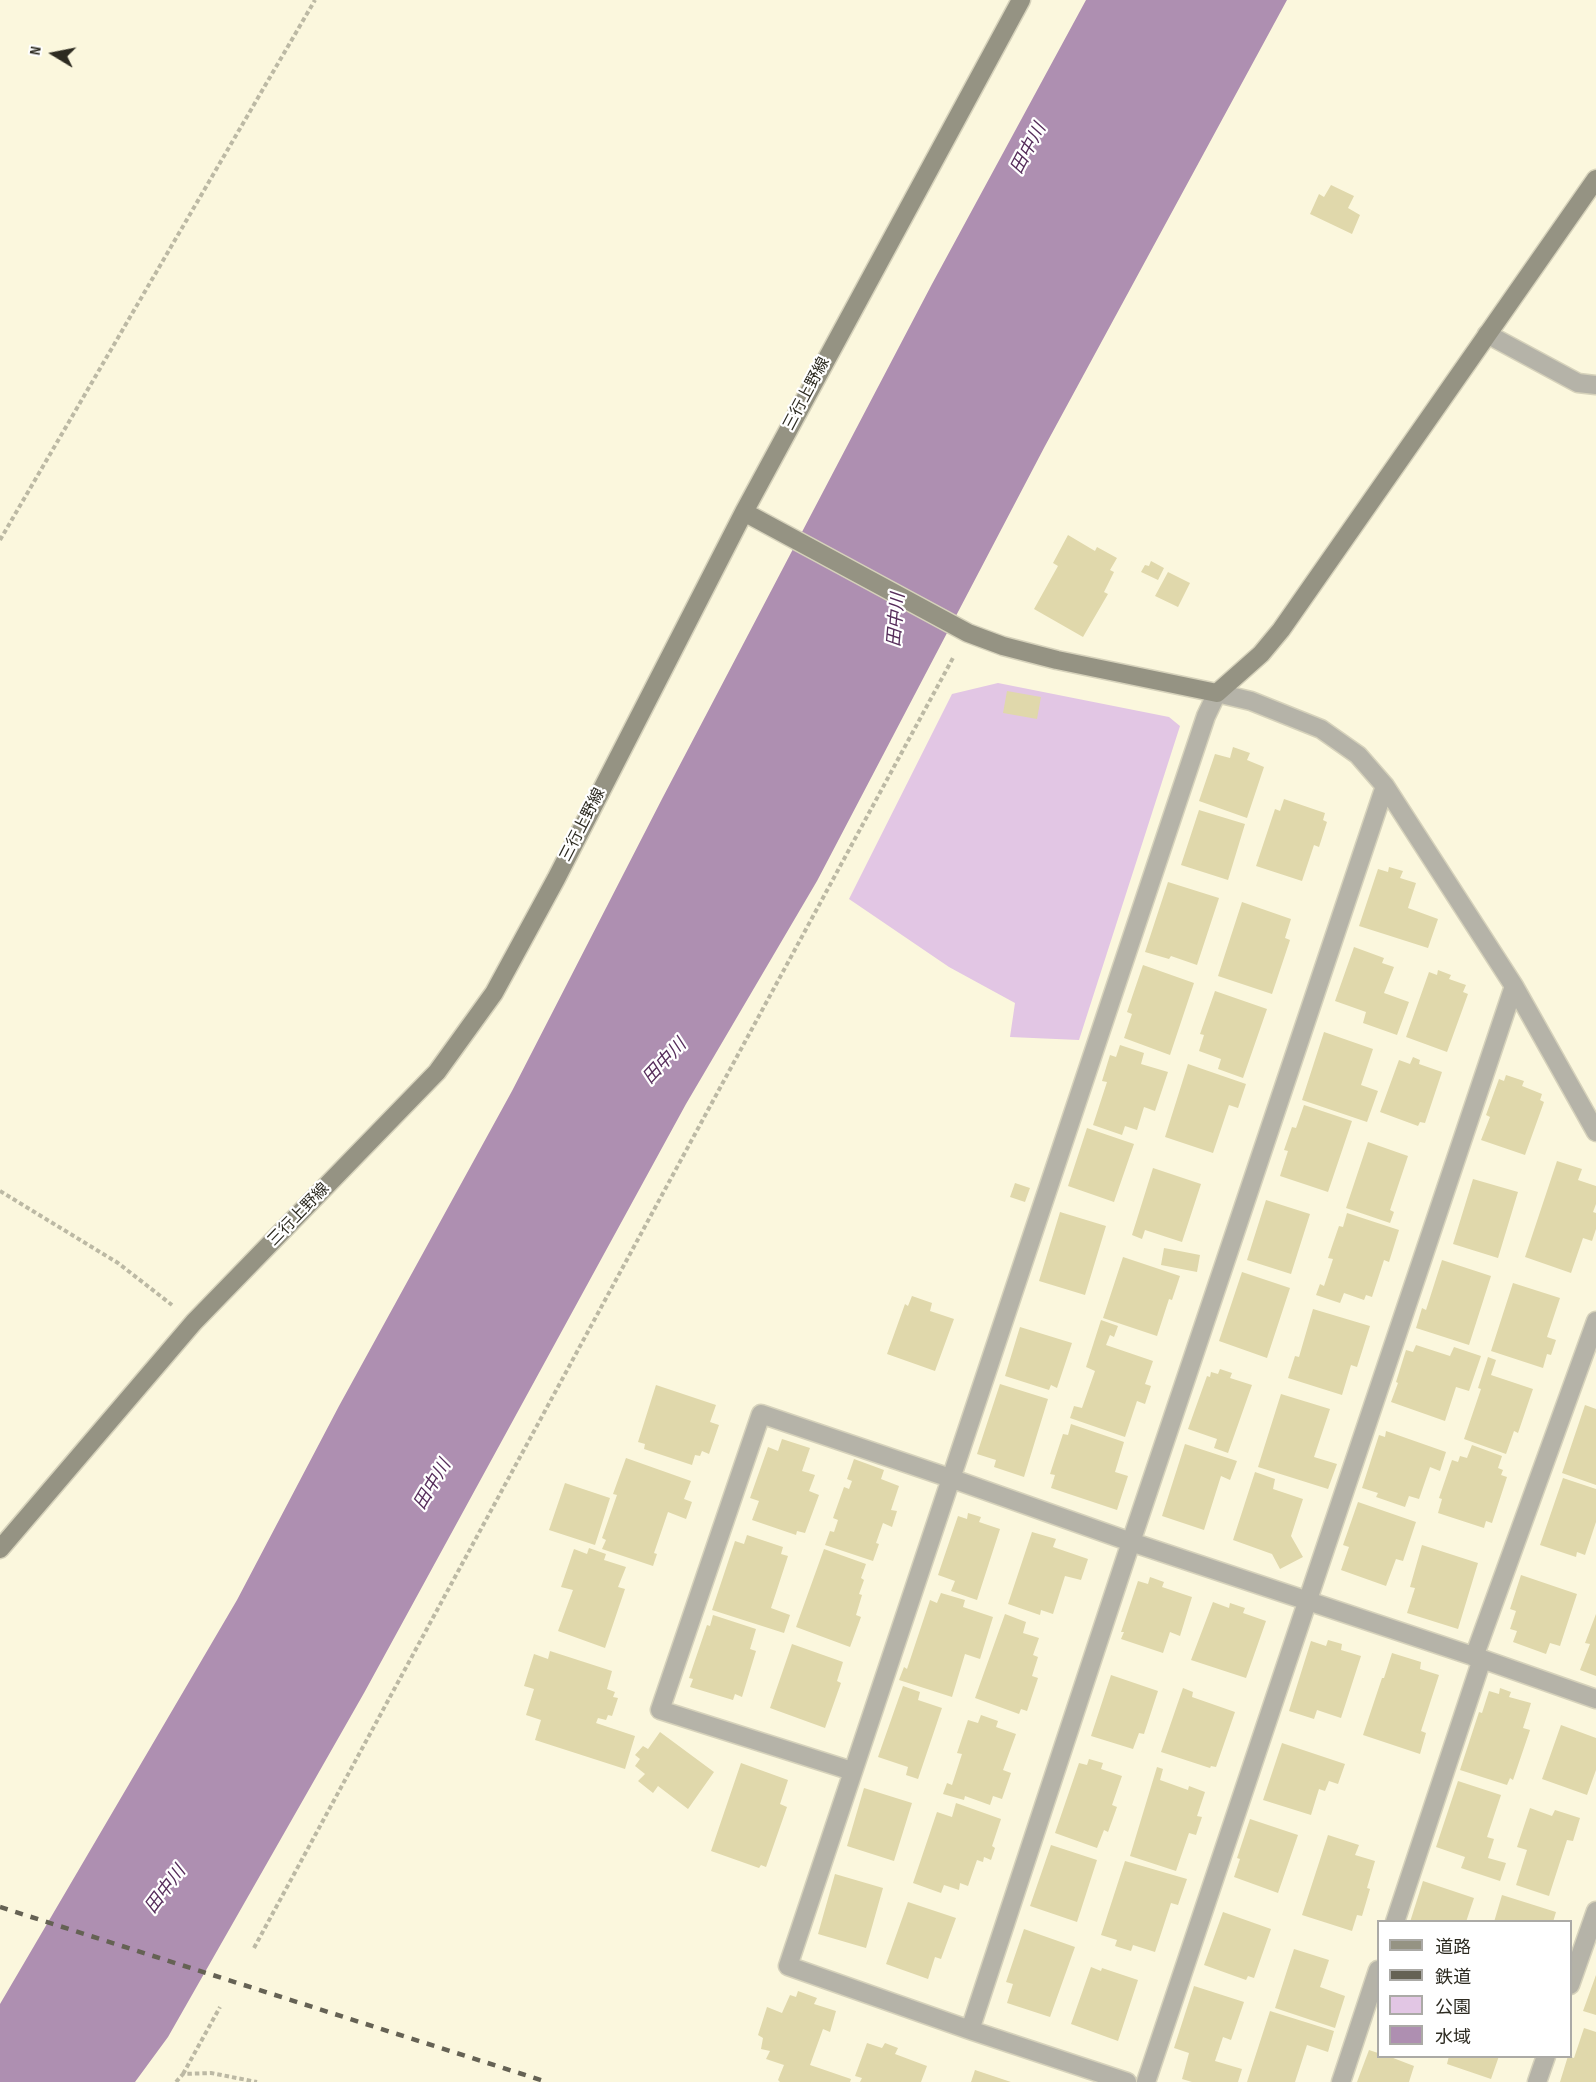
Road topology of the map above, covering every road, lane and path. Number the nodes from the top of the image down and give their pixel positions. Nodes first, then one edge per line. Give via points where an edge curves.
1 (315, 0) edge
2 (1021, 0) edge
3 (1596, 179) edge
4 (1487, 334) junction
5 (1596, 385) edge
6 (744, 512) junction
7 (0, 540) edge
8 (964, 630) junction
9 (1217, 693) junction
10 (1385, 786) junction
11 (1514, 986) junction
12 (1596, 1132) edge
13 (0, 1191) edge
14 (1596, 1321) edge
15 (194, 1322) junction
16 (951, 1478) junction
17 (1131, 1542) junction
18 (0, 1549) edge
19 (1309, 1600) junction
20 (1478, 1658) junction
21 (1596, 1699) edge
22 (852, 1771) junction
23 (1596, 1911) edge
24 (1396, 1920) edge
25 (254, 1948) dead end
26 (1377, 1973) edge
27 (1572, 1979) edge
28 (220, 2007) dead end
29 (970, 2030) junction
30 (1545, 2058) edge
31 (183, 2074) junction
32 (176, 2082) edge
33 (257, 2082) edge
34 (1127, 2082) edge
35 (1146, 2082) edge
36 (1341, 2082) edge
37 (1537, 2082) edge

1 - 7 path
2 - 6 main road, 三行上野線
3 - 4 main road
4 - 5 street via 1578,383
4 - 9 main road via 1281,630 1261,654
6 - 8 main road
6 - 15 main road, 三行上野線 via 494,993 437,1072
8 - 9 main road via 1057,660
8 - 25 path
9 - 10 street via 1251,701 1321,729 1358,755
9 - 16 street via 1206,716
10 - 11 street
10 - 17 street
11 - 12 street
11 - 19 street
13 - 15 path via 118,1263
14 - 20 street
15 - 18 main road, 三行上野線
16 - 17 street
16 - 22 street
16 - 22 street via 761,1414 660,1710
17 - 19 street
17 - 29 street
19 - 20 street
19 - 35 street
20 - 21 street
20 - 24 street
22 - 29 street via 788,1966
23 - 27 street
26 - 36 street
28 - 31 path
29 - 34 street
30 - 37 street
31 - 32 path
31 - 33 path via 211,2073

